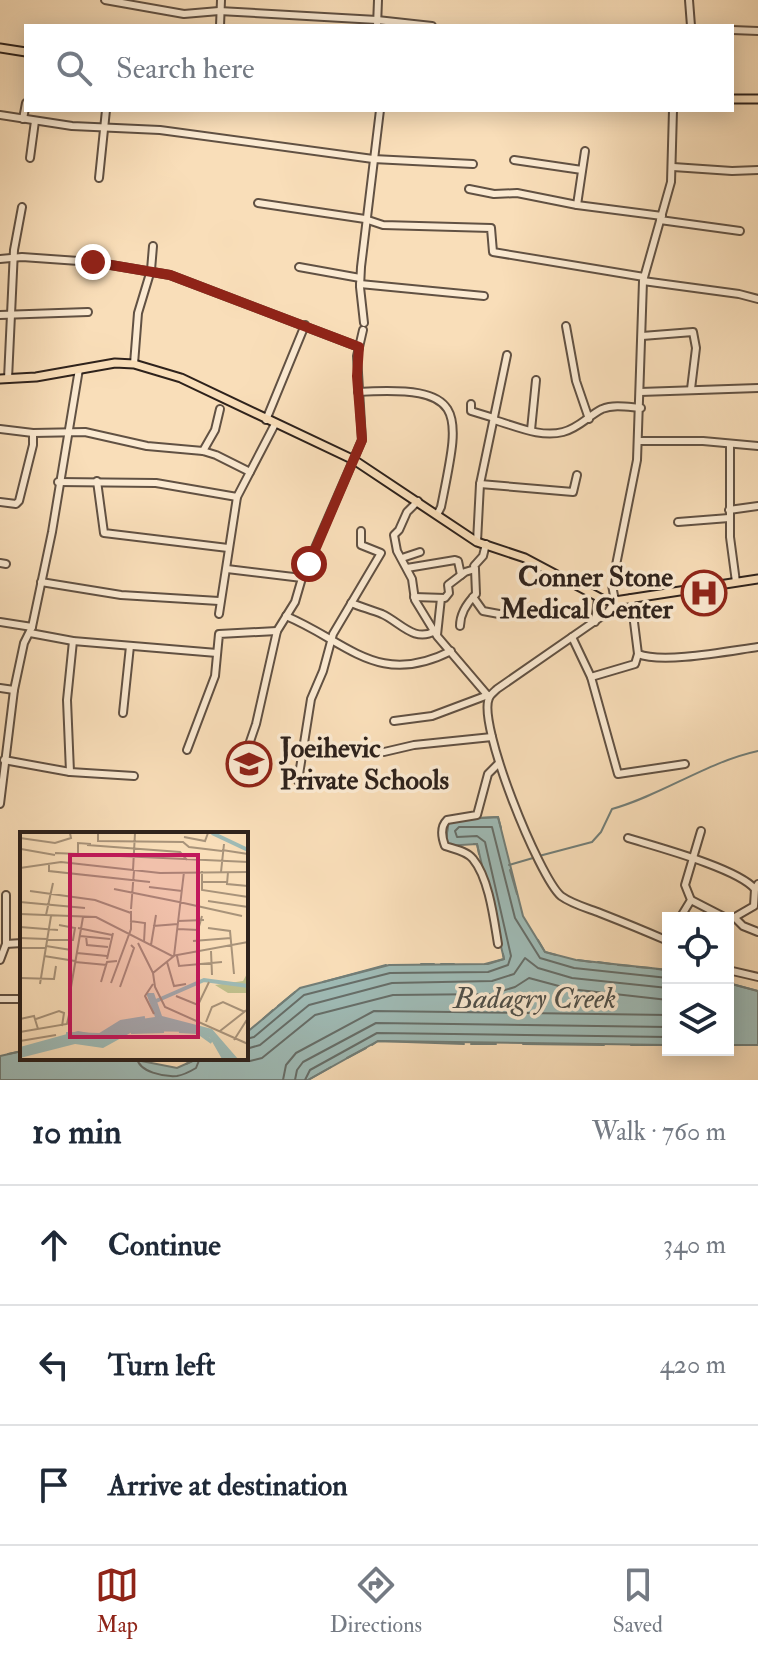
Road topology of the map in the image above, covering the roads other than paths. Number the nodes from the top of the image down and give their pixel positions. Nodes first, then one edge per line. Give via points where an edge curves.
1 (105, 0) edge
2 (221, 0) edge
3 (378, 0) edge
4 (689, 0) edge
5 (219, 11) junction
6 (377, 23) edge
7 (220, 24) edge
8 (691, 24) edge
9 (734, 30) edge
10 (758, 31) edge
11 (0, 48) edge
12 (24, 52) edge
13 (734, 99) edge
14 (758, 99) edge
15 (24, 112) edge
16 (106, 112) edge
17 (380, 112) edge
18 (673, 112) edge
19 (0, 115) edge
20 (23, 119) junction
21 (35, 121) junction
22 (105, 128) junction
23 (585, 151) dead end
24 (30, 158) dead end
25 (373, 159) junction
26 (514, 160) dead end
27 (473, 164) dead end
28 (673, 167) junction
29 (582, 170) junction
30 (758, 170) edge
31 (99, 178) dead end
32 (469, 189) dead end
33 (258, 203) dead end
34 (577, 205) junction
35 (22, 207) dead end
36 (661, 218) junction
37 (365, 219) junction
38 (740, 231) dead end
39 (153, 246) dead end
40 (0, 259) edge
41 (14, 259) junction
42 (299, 267) dead end
43 (151, 270) junction
44 (643, 279) junction
45 (360, 281) junction
46 (484, 296) dead end
47 (758, 299) edge
48 (88, 312) dead end
49 (0, 315) edge
50 (10, 315) junction
51 (305, 325) junction
52 (566, 326) dead end
53 (642, 336) junction
54 (359, 347) junction
55 (507, 355) dead end
56 (134, 364) junction
57 (79, 369) junction
58 (4, 379) edge
59 (536, 380) dead end
60 (758, 388) edge
61 (691, 389) junction
62 (358, 392) junction
63 (640, 392) junction
64 (471, 404) dead end
65 (641, 408) junction
66 (220, 409) dead end
67 (494, 419) junction
68 (589, 419) junction
69 (266, 420) junction
70 (275, 424) junction
71 (0, 429) edge
72 (531, 430) junction
73 (33, 433) junction
74 (67, 433) junction
75 (639, 441) junction
76 (730, 445) junction
77 (758, 446) edge
78 (203, 451) junction
79 (354, 460) junction
80 (250, 472) junction
81 (577, 475) dead end
82 (97, 481) junction
83 (58, 482) junction
84 (480, 484) junction
85 (237, 497) junction
86 (418, 501) junction
87 (0, 502) edge
88 (758, 506) edge
89 (729, 514) junction
90 (437, 515) junction
91 (678, 522) dead end
92 (361, 531) dead end
93 (477, 542) junction
94 (486, 544) junction
95 (228, 548) junction
96 (420, 552) dead end
97 (402, 558) junction
98 (407, 568) junction
99 (227, 569) junction
100 (475, 569) junction
101 (461, 575) junction
102 (302, 578) junction
103 (758, 579) edge
104 (41, 582) junction
105 (736, 582) junction
106 (414, 597) junction
107 (473, 597) junction
108 (441, 598) junction
109 (631, 598) junction
110 (598, 599) junction
111 (219, 601) junction
112 (615, 601) junction
113 (351, 603) junction
114 (577, 611) dead end
115 (219, 614) dead end
116 (286, 616) junction
117 (0, 622) edge
118 (595, 622) junction
119 (460, 626) dead end
120 (31, 630) junction
121 (277, 631) junction
122 (436, 633) junction
123 (572, 637) junction
124 (332, 640) junction
125 (73, 641) junction
126 (130, 646) junction
127 (758, 647) edge
128 (451, 651) junction
129 (217, 653) junction
130 (638, 654) junction
131 (591, 677) junction
132 (0, 688) edge
133 (14, 690) junction
134 (489, 696) junction
135 (123, 713) dead end
136 (394, 721) dead end
137 (492, 737) junction
138 (4, 741) edge
139 (187, 750) dead end
140 (384, 752) dead end
141 (244, 759) dead end
142 (4, 760) junction
143 (499, 763) junction
144 (685, 764) dead end
145 (70, 772) junction
146 (134, 776) dead end
147 (298, 781) dead end
148 (0, 804) edge
149 (701, 831) dead end
150 (628, 838) dead end
151 (693, 860) junction
152 (756, 886) edge
153 (6, 895) dead end
154 (691, 900) junction
155 (684, 912) edge
156 (714, 912) edge
157 (734, 917) edge
158 (734, 922) edge
159 (758, 932) edge
160 (662, 938) edge
161 (20, 943) edge
162 (6, 944) junction
163 (498, 944) dead end
164 (0, 960) edge
165 (734, 971) edge
166 (758, 977) edge

1 - 5 street via 184,14
2 - 5 street
3 - 6 street
4 - 8 street
5 - 6 street
5 - 7 street
9 - 10 street
11 - 12 main road
13 - 14 main road
15 - 20 street
16 - 22 street
17 - 25 street
18 - 28 street
19 - 20 street
20 - 21 street
21 - 22 street
21 - 24 street
22 - 25 street via 160,130
22 - 31 street
23 - 29 street
25 - 27 street
25 - 37 street
26 - 29 street
28 - 30 street
28 - 36 street
29 - 34 street
32 - 34 street
33 - 37 street
34 - 36 street
35 - 41 street
36 - 38 street
36 - 44 street
37 - 44 street via 407,227 491,228 493,252
37 - 45 street
39 - 43 street
40 - 41 street
41 - 43 street
41 - 50 street
42 - 45 street
43 - 51 street
43 - 56 street via 138,313
44 - 47 street
44 - 53 street
45 - 46 street
45 - 54 street
48 - 50 street
49 - 50 street
50 - 58 street
51 - 54 street
51 - 69 street
52 - 68 street
53 - 61 street via 693,332
53 - 63 street
54 - 62 street
55 - 67 street
56 - 57 main road
56 - 69 main road via 181,378
57 - 58 main road
57 - 74 street
59 - 72 street
60 - 61 street
61 - 63 street
62 - 79 street via 362,440
62 - 90 street via 410,390 447,405 453,435
63 - 65 street
64 - 67 street via 471,411
65 - 68 street via 603,409
65 - 75 street
66 - 78 street
67 - 72 street
67 - 84 street
68 - 72 street via 562,432
69 - 70 main road
70 - 79 main road
70 - 80 street
71 - 73 street
73 - 74 street
73 - 87 street via 19,501
74 - 78 street
74 - 83 street
75 - 76 street
75 - 112 street via 612,585
76 - 77 street
76 - 89 street
78 - 80 street
79 - 86 main road
79 - 102 street
80 - 85 street
81 - 84 street via 573,492
82 - 83 street
82 - 85 street via 156,483
82 - 95 street via 104,533
83 - 104 street
84 - 93 street
85 - 95 street
86 - 90 main road
86 - 97 street via 394,535
88 - 89 street
89 - 91 street
89 - 105 street
90 - 93 main road
92 - 113 street via 361,545 381,553
93 - 94 main road
94 - 100 street
94 - 110 main road via 525,558
95 - 99 street
96 - 97 street
97 - 98 street
98 - 101 street via 455,560
98 - 106 street
99 - 102 street
99 - 111 street
100 - 101 street
100 - 107 street
101 - 108 street
102 - 116 street
103 - 105 main road
104 - 111 street via 121,595
104 - 120 street
105 - 109 main road
106 - 108 street
106 - 122 street
107 - 114 street via 483,611 499,614
107 - 119 street
108 - 122 street
109 - 112 main road
109 - 130 street
110 - 112 main road
110 - 118 street
111 - 115 street
112 - 118 street
113 - 122 street via 385,615 414,634
113 - 124 street
116 - 121 street
116 - 124 street
117 - 120 street
118 - 123 street
120 - 125 street
120 - 133 street
121 - 129 street via 221,632
121 - 141 street
122 - 128 street
123 - 131 street
123 - 134 street
124 - 128 street via 382,664 412,666
124 - 147 street via 311,699
125 - 126 street
125 - 145 street via 67,700
126 - 129 street
126 - 135 street
127 - 130 street via 664,658
128 - 134 street
129 - 139 street via 215,676
130 - 131 street via 635,664
131 - 144 street via 618,774
132 - 133 street
133 - 138 street
134 - 136 street via 432,716
134 - 137 street
137 - 140 street
137 - 143 street
138 - 142 street
142 - 145 street
142 - 148 street
143 - 160 street via 555,889
143 - 163 street via 488,774 477,815 447,820 442,834 445,846 475,861 490,900
145 - 146 street
149 - 151 street
150 - 151 street
151 - 152 street
151 - 154 street via 685,885
152 - 157 street via 756,903
153 - 162 street
154 - 155 street
154 - 156 street
158 - 159 street
161 - 162 street
162 - 164 street
165 - 166 street

